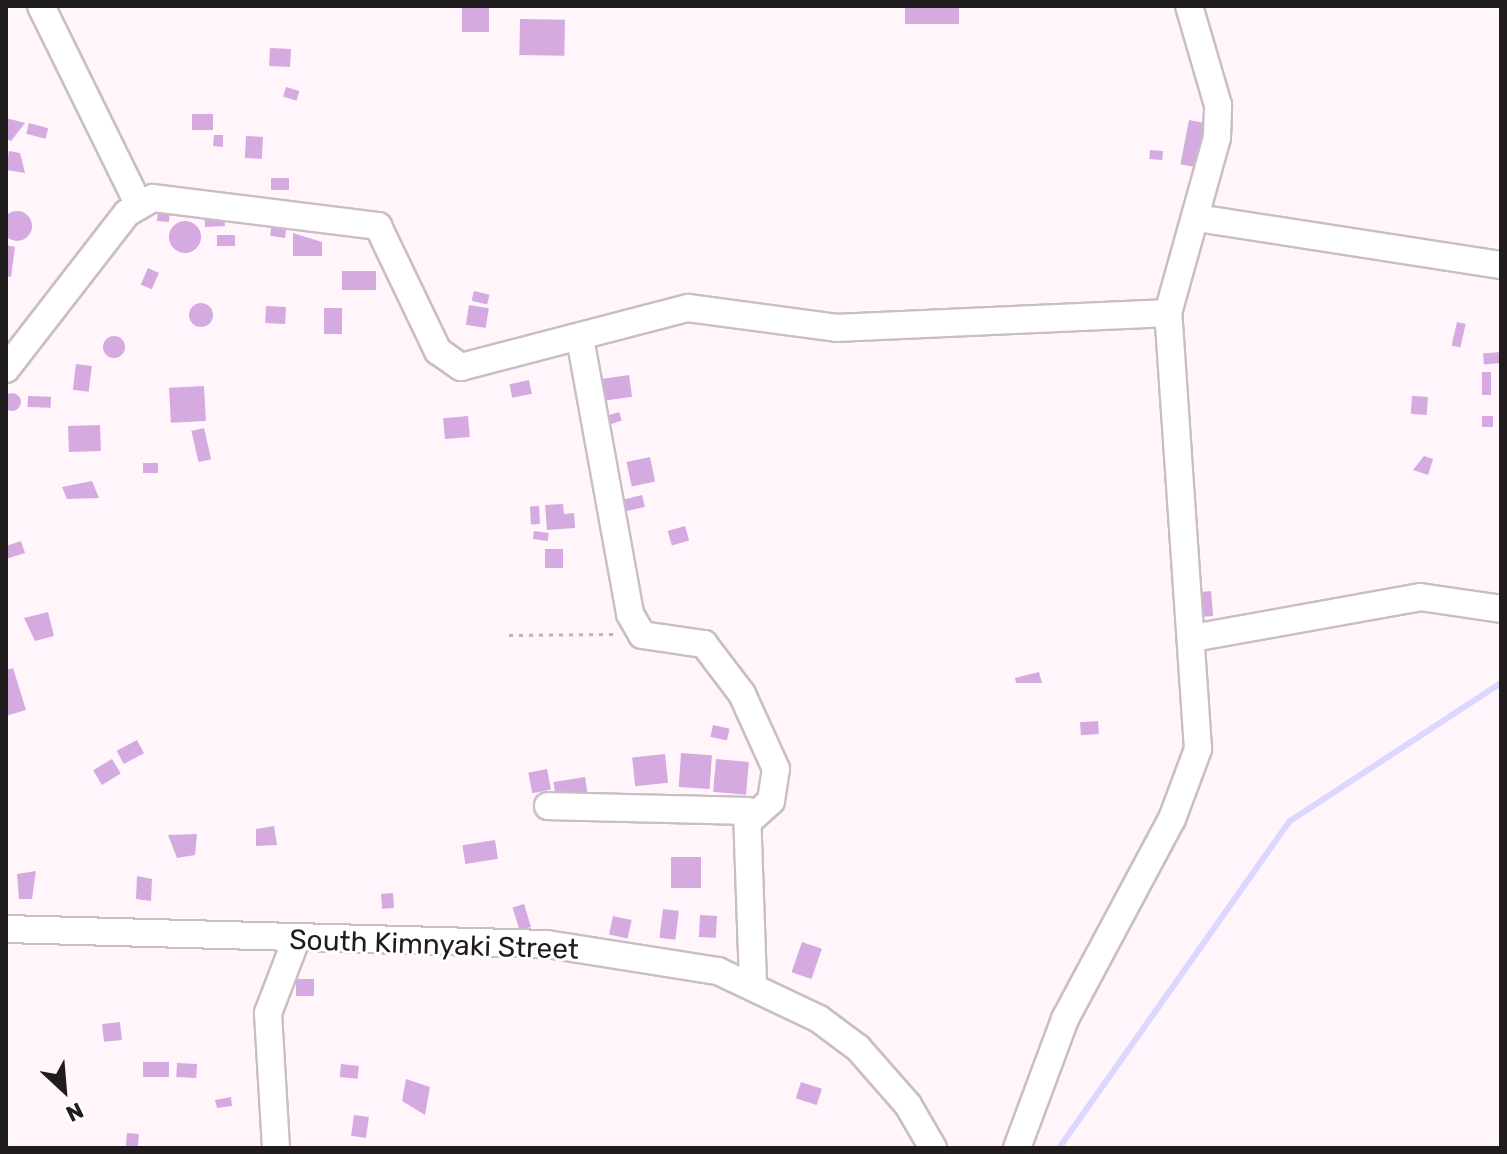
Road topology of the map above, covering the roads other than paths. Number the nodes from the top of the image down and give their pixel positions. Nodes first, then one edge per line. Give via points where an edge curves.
1 (41, 6) edge
2 (1189, 6) edge
3 (137, 201) junction
4 (1197, 218) junction
5 (1501, 265) edge
6 (1168, 313) junction
7 (580, 338) junction
8 (6, 369) edge
9 (1501, 609) edge
10 (1193, 638) junction
11 (548, 806) dead end
12 (751, 819) junction
13 (6, 929) edge
14 (296, 940) junction
15 (753, 983) junction
16 (276, 1148) edge
17 (933, 1148) edge
18 (1017, 1148) edge

1 - 3 street
2 - 4 street via 1218,105 1217,138
3 - 7 street via 230,203 378,226 447,363 478,365
3 - 8 street
4 - 5 street
4 - 6 street
6 - 7 street via 837,328 688,308
6 - 10 street
7 - 12 street via 630,614 642,635 704,644 742,694 776,769 771,801
9 - 10 street via 1430,596
10 - 18 street via 1198,749 1190,781 1065,1019
11 - 12 street via 732,806
12 - 15 street
13 - 14 street, South Kimnyaki Street
14 - 15 street, South Kimnyaki Street via 547,944 681,963
14 - 16 street via 268,1013
15 - 17 street, South Kimnyaki Street via 858,1048 908,1105

